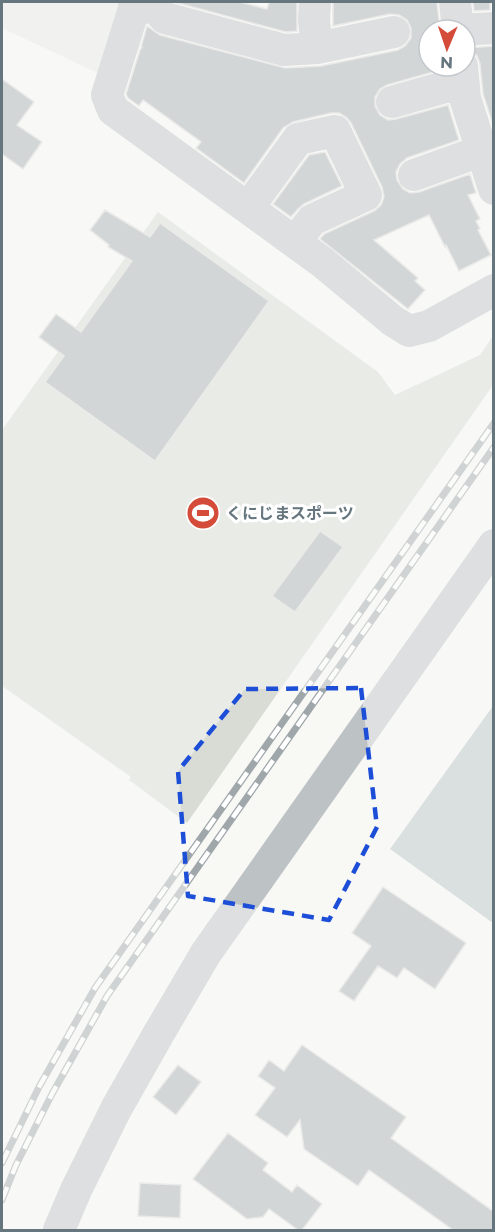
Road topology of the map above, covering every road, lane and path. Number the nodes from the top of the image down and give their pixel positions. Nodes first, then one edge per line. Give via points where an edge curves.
1 (455, 2) edge
2 (135, 4) edge
3 (306, 8) edge
4 (458, 18) edge
5 (494, 27) edge
6 (377, 28) dead end
7 (477, 28) edge
8 (317, 48) junction
9 (459, 78) edge
10 (462, 78) edge
11 (392, 102) dead end
12 (481, 151) junction
13 (414, 175) dead end
14 (494, 189) edge
15 (248, 208) junction
16 (295, 242) junction
17 (494, 290) edge
18 (494, 545) edge
19 (59, 1230) edge

1 - 4 street
2 - 8 street via 143,8 153,6 165,18 284,50
2 - 15 street via 107,94 113,110
3 - 8 street
5 - 7 street
6 - 8 street
9 - 11 street via 445,87
10 - 12 street
12 - 13 street
12 - 14 street
15 - 16 street
15 - 16 street via 298,139 335,131 366,195 312,220
16 - 17 street via 409,331 429,326
18 - 19 street via 206,953 116,1108

